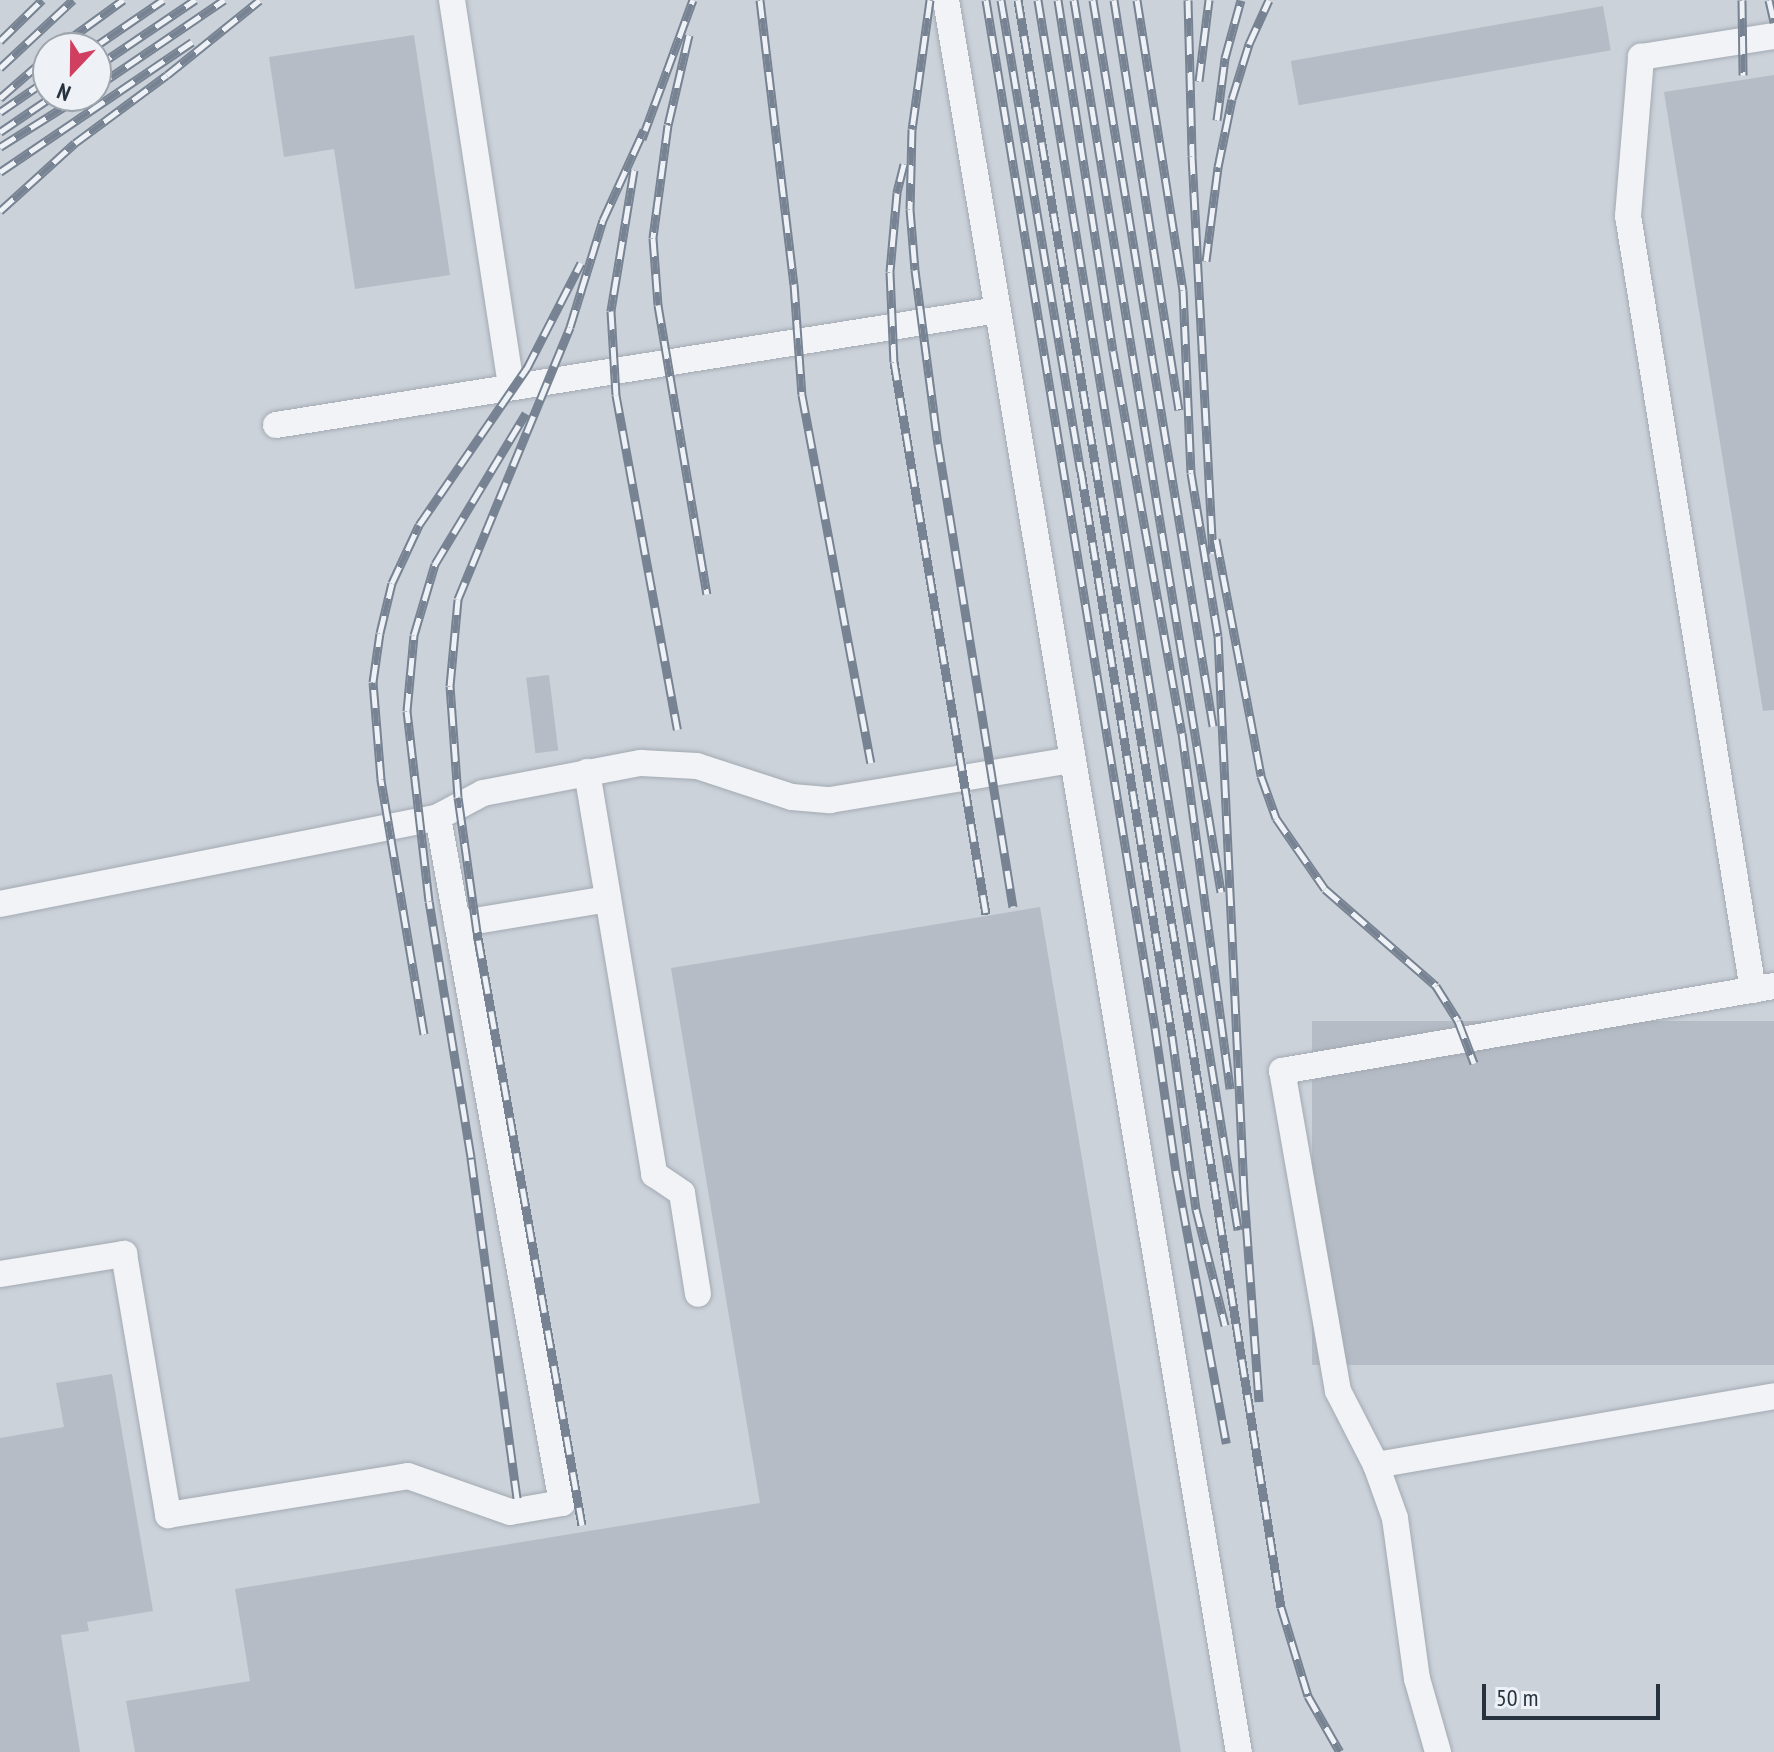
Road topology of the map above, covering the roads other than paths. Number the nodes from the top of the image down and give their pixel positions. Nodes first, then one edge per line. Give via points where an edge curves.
1 (452, 0) edge
2 (946, 0) edge
3 (1774, 36) edge
4 (998, 310) junction
5 (511, 387) junction
6 (276, 425) dead end
7 (1072, 760) junction
8 (587, 772) junction
9 (438, 817) junction
10 (608, 899) junction
11 (0, 904) edge
12 (457, 924) junction
13 (1764, 988) edge
14 (0, 1274) edge
15 (698, 1294) dead end
16 (1774, 1396) edge
17 (1376, 1465) junction
18 (1239, 1752) edge
19 (1438, 1752) edge

1 - 5 lane
2 - 4 lane
3 - 13 lane via 1641,57 1628,216
4 - 5 lane
4 - 7 lane
5 - 6 lane
7 - 8 lane via 830,800 792,797 697,766 641,763
7 - 18 lane
8 - 9 lane via 483,793
8 - 10 lane
9 - 11 lane
9 - 12 lane
10 - 12 lane
10 - 15 lane via 654,1174 682,1193
12 - 14 lane via 562,1503 510,1512 408,1476 168,1515 124,1254
13 - 17 lane via 1282,1071 1338,1391
16 - 17 lane
17 - 19 lane via 1395,1518 1417,1679

